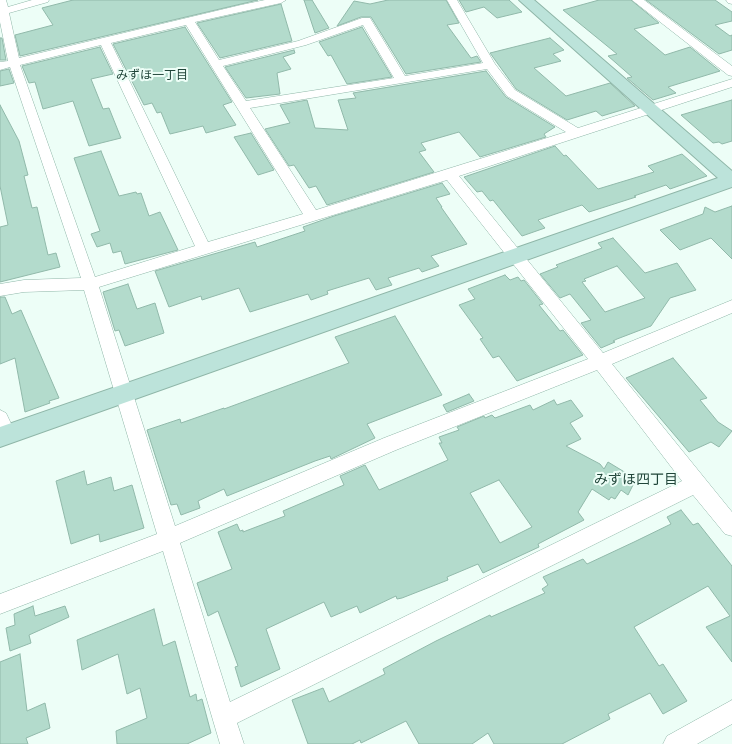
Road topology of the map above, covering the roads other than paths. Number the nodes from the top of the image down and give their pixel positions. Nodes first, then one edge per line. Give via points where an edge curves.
1 (44, 0) edge
2 (227, 0) edge
3 (281, 0) edge
4 (452, 0) edge
5 (526, 0) edge
6 (637, 0) edge
7 (1, 8) edge
8 (241, 8) junction
9 (189, 21) junction
10 (105, 41) junction
11 (7, 64) edge
12 (216, 64) junction
13 (490, 64) junction
14 (732, 72) edge
15 (401, 80) junction
16 (732, 83) edge
17 (242, 105) junction
18 (650, 110) junction
19 (576, 133) junction
20 (450, 174) junction
21 (732, 181) edge
22 (312, 216) junction
23 (204, 249) junction
24 (516, 255) junction
25 (90, 284) junction
26 (0, 290) edge
27 (729, 313) edge
28 (600, 362) junction
29 (124, 394) junction
30 (2, 430) edge
31 (696, 484) junction
32 (732, 527) edge
33 (168, 539) junction
34 (0, 604) edge
35 (732, 711) edge
36 (224, 717) junction
37 (681, 742) edge
38 (232, 744) edge

1 - 7 street
2 - 8 street
3 - 8 street
4 - 13 street
5 - 18 street
6 - 14 street
7 - 11 street
8 - 9 street
9 - 10 street
9 - 12 street
10 - 11 street
10 - 23 street
11 - 25 street
12 - 15 street via 302,43 366,20
12 - 17 street
13 - 15 street
13 - 19 street via 511,93
15 - 17 street
16 - 18 street
17 - 22 street
18 - 19 street
18 - 21 street
19 - 20 street
20 - 22 street
20 - 24 street
21 - 24 street
22 - 23 street
23 - 25 street
24 - 28 street
24 - 29 street
25 - 26 street via 24,286
25 - 29 street
27 - 28 street
28 - 31 street
28 - 33 street via 390,444
29 - 30 street
29 - 33 street
31 - 32 street
31 - 36 street
33 - 34 street
33 - 36 street
35 - 37 street
36 - 38 street

